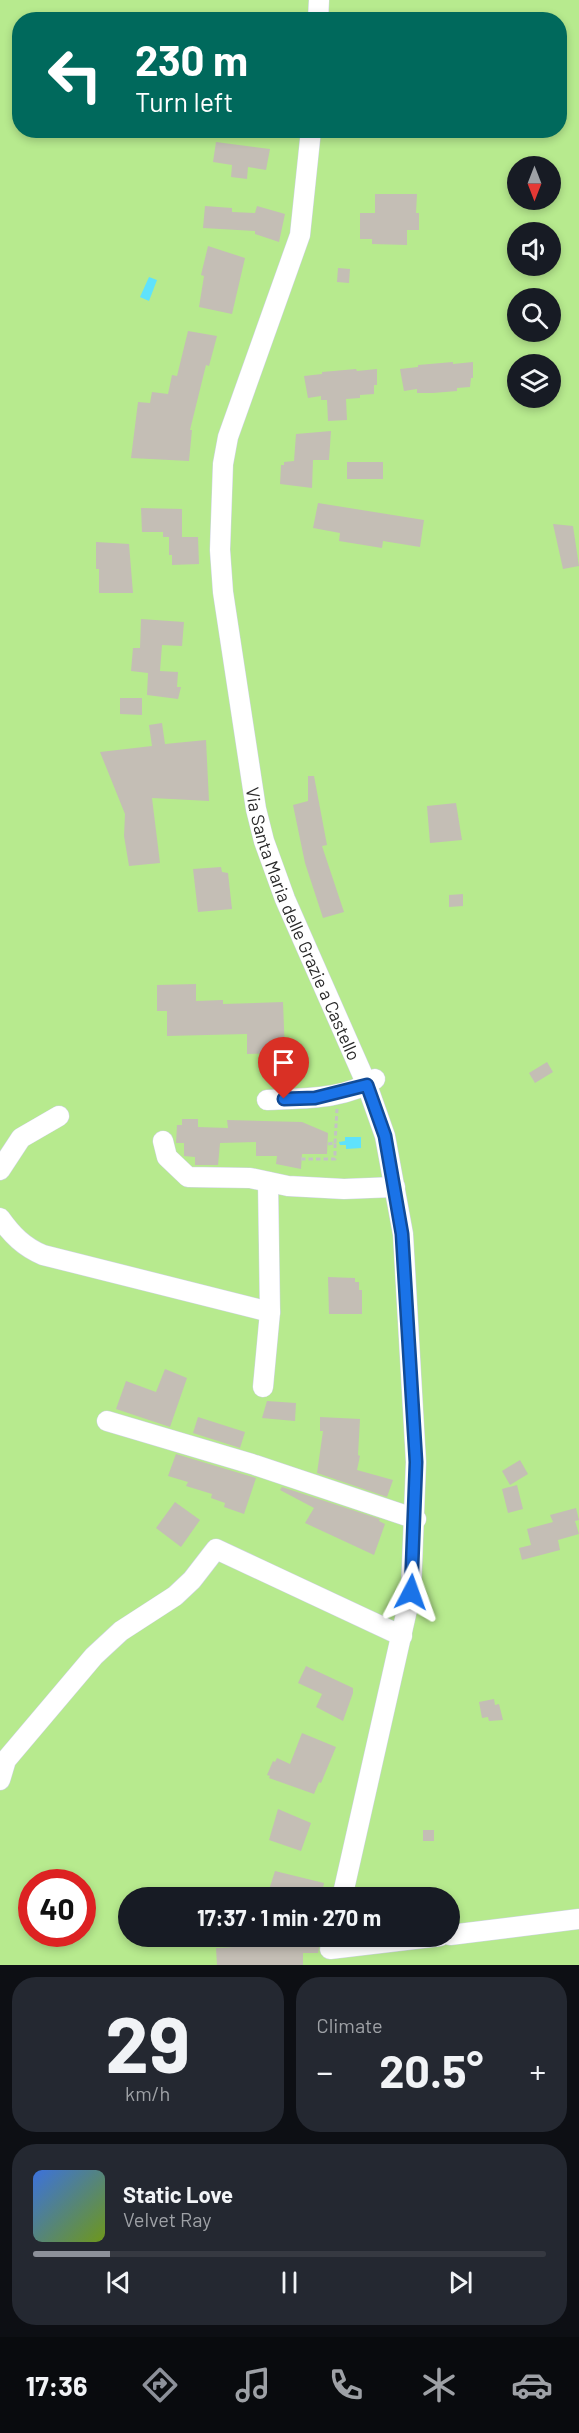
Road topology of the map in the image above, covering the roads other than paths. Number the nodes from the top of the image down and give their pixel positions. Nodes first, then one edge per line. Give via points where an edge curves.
1 (310, 138) edge
2 (371, 1082) junction
3 (267, 1100) dead end
4 (59, 1116) dead end
5 (163, 1141) dead end
6 (0, 1170) edge
7 (268, 1182) junction
8 (394, 1187) junction
9 (0, 1218) edge
10 (270, 1312) junction
11 (262, 1386) dead end
12 (107, 1421) dead end
13 (416, 1519) junction
14 (402, 1636) junction
15 (0, 1780) edge
16 (345, 1887) edge
17 (579, 1918) edge
18 (460, 1934) edge
19 (354, 1947) edge
20 (330, 1950) edge

1 - 2 street, Via Santa Maria delle Grazie a Castello via 300,235 228,437 223,464 220,550 248,765 264,841 318,977
2 - 3 street via 315,1098
2 - 8 street, Via Santa Maria delle Grazie a Castello
4 - 6 street via 21,1138
5 - 7 street via 167,1157 188,1177
7 - 8 street via 344,1190
7 - 10 street
8 - 13 street, Via Santa Maria delle Grazie a Castello via 407,1302
9 - 10 street via 27,1248 43,1256
10 - 11 street
12 - 13 street
13 - 14 street, Via Santa Maria delle Grazie a Castello via 411,1592
14 - 15 street via 216,1549 175,1596 121,1631 94,1656 6,1760
14 - 16 street, Via Santa Maria delle Grazie a Castello
17 - 18 street
19 - 20 street

